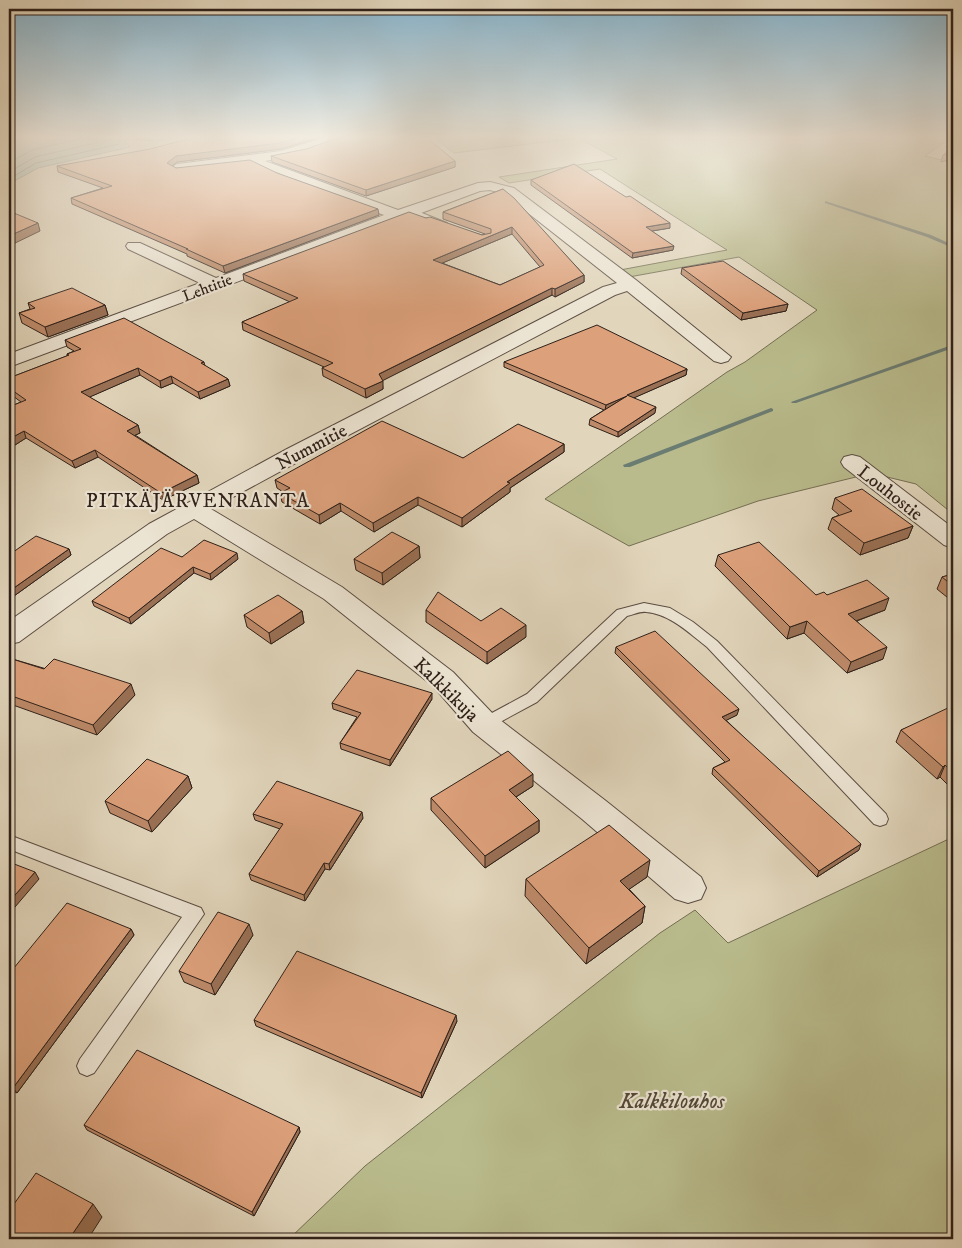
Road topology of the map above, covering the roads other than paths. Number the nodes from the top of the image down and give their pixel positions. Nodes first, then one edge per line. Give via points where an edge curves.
1 (345, 194) edge
2 (454, 194) edge
3 (513, 194) edge
4 (403, 213) junction
5 (452, 226) edge
6 (134, 246) dead end
7 (216, 284) junction
8 (630, 284) junction
9 (721, 357) dead end
10 (9, 361) edge
11 (852, 462) dead end
12 (194, 509) junction
13 (953, 540) edge
14 (9, 635) edge
15 (484, 724) junction
16 (880, 819) dead end
17 (9, 843) edge
18 (688, 888) dead end
19 (87, 1066) dead end

1 - 4 street
2 - 4 street, Lehtitie
3 - 8 street, Lehtitie
4 - 5 lane
4 - 7 street, Lehtitie
6 - 7 street
7 - 10 street, Lehtitie
8 - 9 street
8 - 12 street, Nummitie via 600,296
11 - 13 street, Louhostie
12 - 14 street, Nummitie via 151,535
12 - 15 street, Kalkkikuja via 334,593 443,679
15 - 16 lane via 532,698 622,613 644,607 665,611 688,624 712,644
15 - 18 street, Kalkkikuja
17 - 19 lane via 195,914

